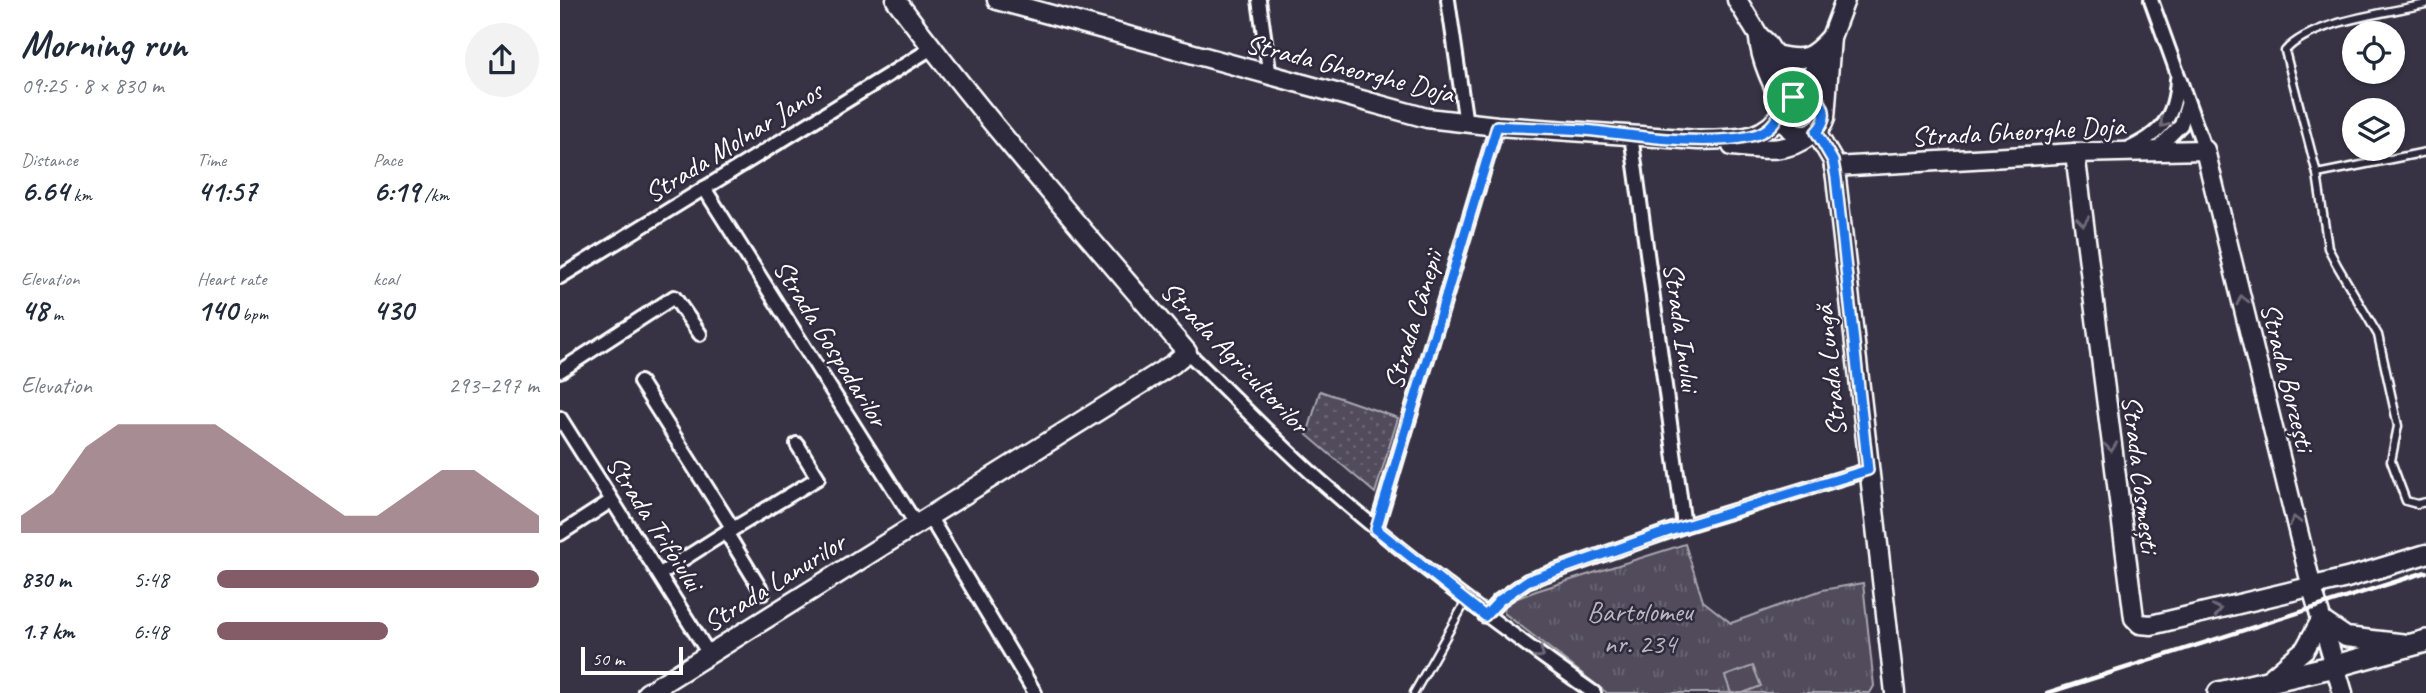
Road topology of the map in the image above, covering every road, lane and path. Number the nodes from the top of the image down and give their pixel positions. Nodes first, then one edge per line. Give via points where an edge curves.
1 (896, 0) edge
2 (997, 0) edge
3 (1259, 0) edge
4 (1448, 0) edge
5 (1737, 0) edge
6 (1845, 0) edge
7 (2151, 0) edge
8 (2426, 4) edge
9 (1759, 36) junction
10 (1827, 42) junction
11 (932, 48) junction
12 (1775, 55) junction
13 (2177, 75) junction
14 (1270, 77) junction
15 (1801, 93) junction
16 (2187, 101) junction
17 (1784, 109) junction
18 (1825, 112) junction
19 (1466, 124) junction
20 (1497, 126) junction
21 (1813, 133) junction
22 (1631, 135) junction
23 (1698, 140) junction
24 (2205, 150) junction
25 (2155, 151) junction
26 (2123, 152) junction
27 (2426, 152) edge
28 (2075, 153) junction
29 (1834, 167) junction
30 (2317, 174) junction
31 (704, 188) junction
32 (560, 278) edge
33 (700, 334) dead end
34 (1187, 352) junction
35 (560, 372) edge
36 (640, 382) dead end
37 (560, 418) edge
38 (797, 444) dead end
39 (1868, 470) junction
40 (611, 501) junction
41 (2426, 502) edge
42 (922, 520) junction
43 (1684, 526) junction
44 (1376, 529) junction
45 (730, 531) junction
46 (560, 534) edge
47 (2426, 554) edge
48 (660, 574) junction
49 (2312, 587) junction
50 (763, 593) dead end
51 (1466, 601) junction
52 (1485, 616) junction
53 (2322, 620) junction
54 (2420, 643) edge
55 (709, 654) junction
56 (2335, 666) junction
57 (2265, 683) junction
58 (647, 693) edge
59 (1035, 693) edge
60 (1414, 693) edge
61 (1594, 693) edge
62 (1895, 693) edge
63 (2219, 693) edge
64 (2343, 693) edge

1 - 11 main road, Strada Agricultorilor
2 - 14 main road, Strada Gheorghe Doja
3 - 14 street
4 - 19 street
5 - 9 main road
6 - 10 main road
7 - 13 street, Strada Borzești
8 - 30 lane via 2317,29 2285,51
9 - 12 main road
9 - 17 main road
10 - 12 main road via 1806,58
10 - 15 main road
10 - 18 main road
11 - 31 street, Strada Molnar Janos
11 - 34 main road, Strada Agricultorilor
12 - 15 main road
13 - 16 street, Strada Borzești
13 -> 26 street, Strada Borzești via 2168,120 2149,138
14 - 19 main road, Strada Gheorghe Doja via 1405,113
15 - 17 main road
15 - 18 main road via 1817,98
16 - 24 street, Strada Borzești
16 - 25 street via 2181,125
17 - 21 main road via 1784,122 1790,130 1800,135
17 - 23 main road, Strada Gheorghe Doja via 1773,126 1752,136
18 - 21 main road via 1823,123
19 - 20 main road, Strada Gheorghe Doja
20 - 22 main road, Strada Gheorghe Doja
20 - 44 street, Strada Cânepii
21 - 23 main road, Strada Gheorghe Doja via 1783,149
21 - 29 main road, Strada Lungă
22 - 23 main road, Strada Gheorghe Doja
22 - 43 street, Strada Inului
24 - 25 main road, Strada Gheorghe Doja
49 -> 24 main road, Strada Borzești
25 - 26 main road, Strada Gheorghe Doja
26 - 28 main road, Strada Gheorghe Doja
27 - 30 lane
28 - 29 main road, Strada Gheorghe Doja
28 -> 49 main road, Strada Cosmești via 2134,618 2151,625
29 - 39 main road, Strada Lungă
30 - 41 lane via 2329,248 2378,335 2398,426 2390,461 2406,501
31 - 32 street, Strada Molnar Janos
31 - 42 street, Strada Gospodarilor
33 - 35 street via 674,297
34 - 42 main road, Strada Lanurilor
34 - 44 street, Strada Agricultorilor
36 - 45 street
37 - 40 street, Strada Trifoiului
38 - 45 street via 818,478
39 - 43 street
39 - 62 main road, Strada Lungă
40 - 46 street
40 - 48 street, Strada Trifoiului
42 - 55 main road, Strada Lanurilor
42 - 59 street
43 - 52 street via 1527,581
44 - 51 street, Strada Agricultorilor
45 - 48 street
45 - 50 street
47 - 49 main road
48 - 55 street, Strada Trifoiului
49 - 53 main road, Strada Borzești
51 - 52 street, Strada Agricultorilor
51 - 60 lane
52 -> 61 street, Strada Agricultorilor
53 - 54 main road via 2346,637
53 - 56 main road, Strada Borzești
53 - 57 main road via 2305,649
54 - 56 main road
55 - 58 main road, Strada Lanurilor
56 - 57 main road
56 - 64 main road, Strada Borzești
57 - 63 main road

